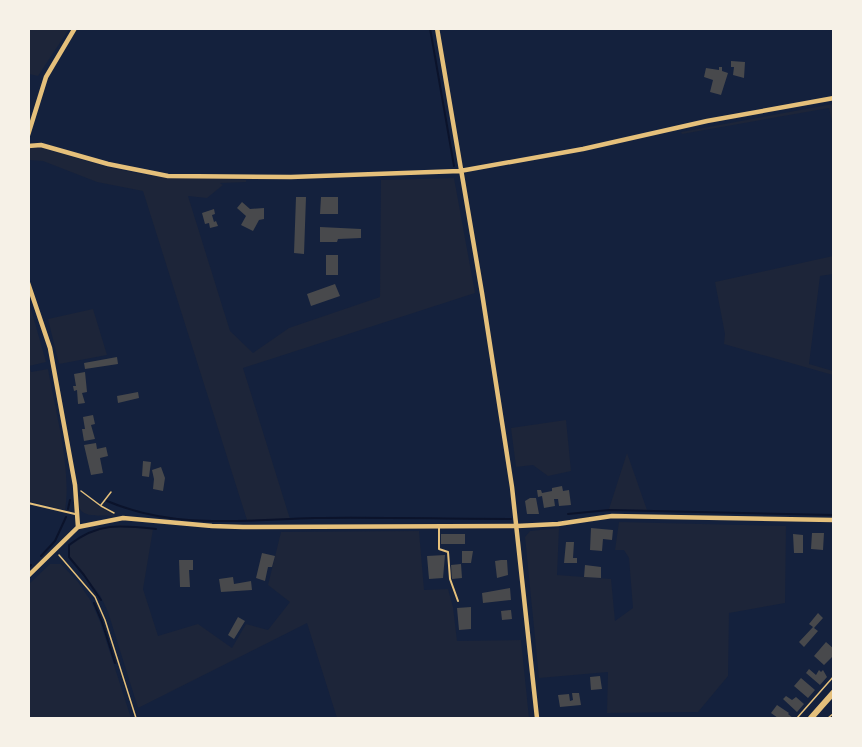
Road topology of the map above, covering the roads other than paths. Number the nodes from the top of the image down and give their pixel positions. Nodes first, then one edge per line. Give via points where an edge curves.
1 (75, 28) edge
2 (437, 28) edge
3 (834, 98) edge
4 (28, 135) edge
5 (28, 146) edge
6 (460, 171) junction
7 (28, 283) edge
8 (28, 503) edge
9 (76, 514) junction
10 (834, 520) edge
11 (439, 525) junction
12 (517, 526) junction
13 (78, 527) junction
14 (28, 576) edge
15 (458, 601) dead end
16 (834, 692) edge
17 (537, 718) edge
18 (811, 718) edge

1 - 4 street via 46,77
2 - 6 street
3 - 6 street
5 - 6 street via 41,145 168,176 291,177
6 - 12 street
7 - 9 street via 50,348 75,486
8 - 9 lane
9 - 13 street
10 - 12 street via 612,516
11 - 12 street
11 - 13 street via 212,526 123,518
11 - 15 lane via 440,549 448,552 450,579
12 - 17 street
13 - 14 street
16 - 18 main road

